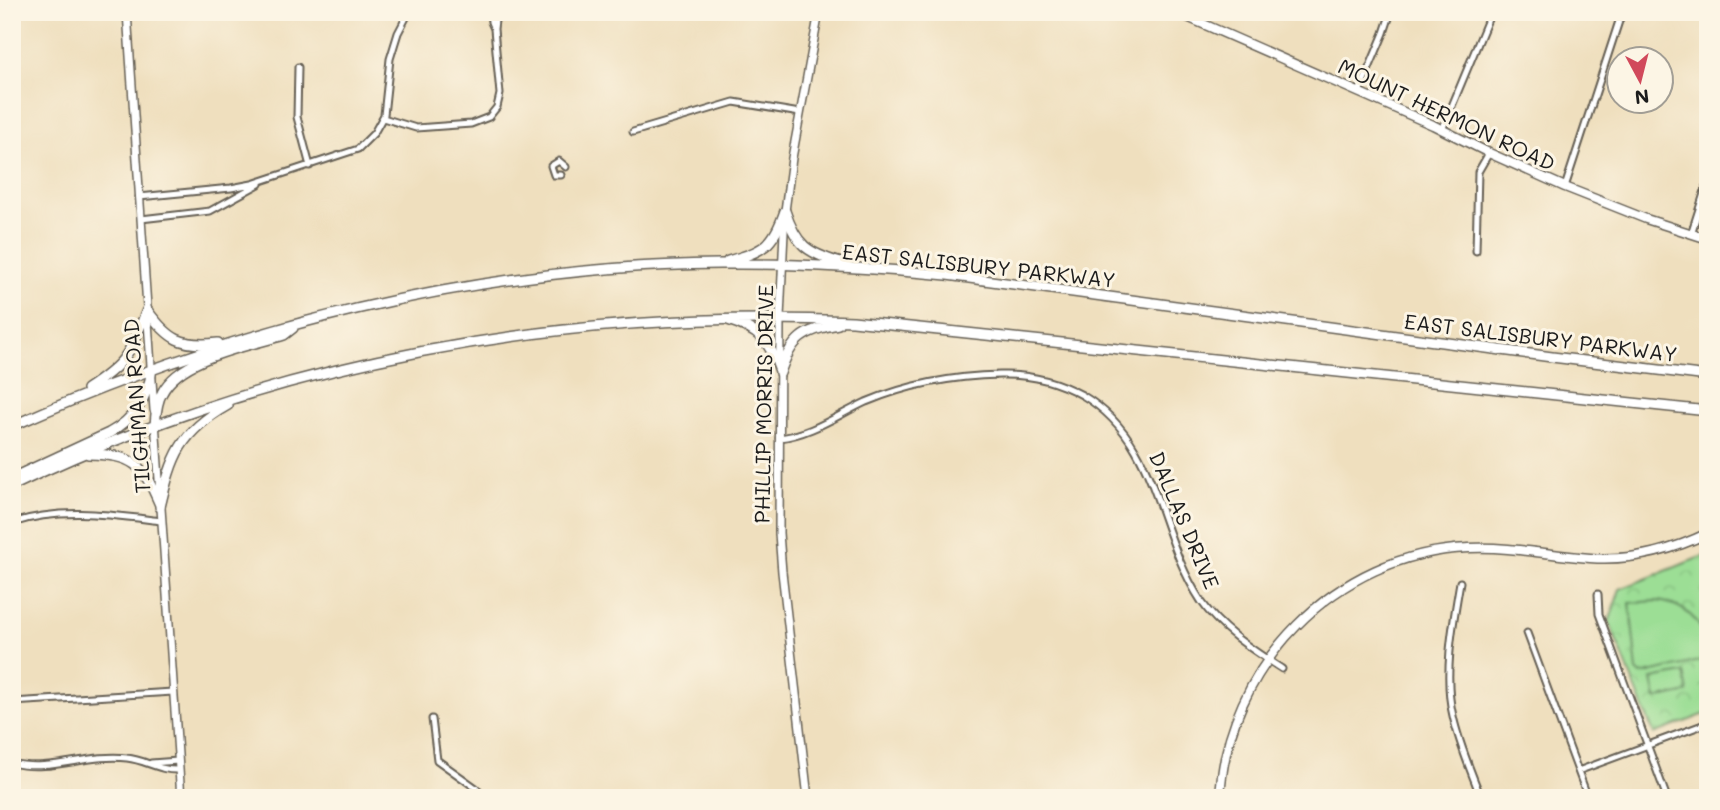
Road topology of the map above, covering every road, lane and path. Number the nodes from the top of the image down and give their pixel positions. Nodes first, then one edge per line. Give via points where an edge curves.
1 (127, 12) edge
2 (409, 12) edge
3 (490, 12) edge
4 (496, 12) edge
5 (819, 12) edge
6 (1176, 12) edge
7 (1200, 12) edge
8 (1391, 12) edge
9 (1491, 12) edge
10 (1622, 12) edge
11 (1197, 22) junction
12 (494, 29) junction
13 (298, 67) dead end
14 (1359, 92) junction
15 (800, 113) junction
16 (383, 118) junction
17 (1441, 130) junction
18 (632, 132) dead end
19 (1489, 153) junction
20 (310, 166) junction
21 (566, 167) dead end
22 (561, 175) dead end
23 (267, 179) junction
24 (1708, 181) edge
25 (1565, 187) junction
26 (139, 197) junction
27 (785, 211) junction
28 (141, 219) junction
29 (1691, 234) junction
30 (1708, 239) edge
31 (1476, 251) dead end
32 (718, 264) junction
33 (782, 264) junction
34 (853, 267) junction
35 (147, 310) junction
36 (721, 318) junction
37 (780, 318) junction
38 (853, 321) junction
39 (299, 324) junction
40 (237, 341) junction
41 (152, 369) junction
42 (780, 373) junction
43 (1708, 375) edge
44 (245, 396) junction
45 (68, 402) junction
46 (1708, 409) edge
47 (12, 426) edge
48 (155, 426) junction
49 (779, 438) junction
50 (83, 454) junction
51 (12, 478) edge
52 (12, 486) edge
53 (160, 507) junction
54 (161, 521) junction
55 (12, 523) edge
56 (1708, 533) edge
57 (1460, 582) dead end
58 (1598, 594) dead end
59 (1527, 633) dead end
60 (1268, 659) junction
61 (1282, 669) dead end
62 (173, 692) junction
63 (12, 702) edge
64 (432, 719) dead end
65 (1708, 723) edge
66 (1648, 746) junction
67 (178, 761) junction
68 (12, 763) edge
69 (151, 763) junction
70 (179, 770) junction
71 (1578, 771) junction
72 (181, 798) edge
73 (484, 798) edge
74 (808, 798) edge
75 (1220, 798) edge
76 (1481, 798) edge
77 (1588, 798) edge
78 (1667, 798) edge

1 - 26 street, TILGHMAN ROAD
2 - 16 street via 391,53
3 - 12 street
4 - 12 street
5 - 15 street, PHILLIP MORRIS DRIVE
6 - 11 main road, MOUNT HERMON ROAD
7 - 11 street
8 - 14 street
9 - 17 street
10 - 25 street
11 - 14 main road, MOUNT HERMON ROAD
12 - 16 street via 500,94 489,117 471,124 416,128
13 - 20 street via 297,117
14 - 17 main road, MOUNT HERMON ROAD
15 - 18 street via 734,102
15 - 27 street, PHILLIP MORRIS DRIVE
16 - 20 street via 358,149
17 - 19 main road, MOUNT HERMON ROAD
19 - 25 main road, MOUNT HERMON ROAD
19 - 31 street via 1478,172
20 - 23 street
21 - 22 street via 559,161 551,166 552,173
23 - 26 street via 231,188
23 - 28 street via 210,211
24 - 29 street
25 - 29 main road, MOUNT HERMON ROAD
26 - 28 street, TILGHMAN ROAD
27 - 32 main road via 768,245
27 - 33 street, PHILLIP MORRIS DRIVE
27 - 34 main road via 793,233 810,252
28 - 35 street, TILGHMAN ROAD
29 - 30 main road, MOUNT HERMON ROAD
32 - 33 main road, EAST SALISBURY PARKWAY
32 - 39 main road, EAST SALISBURY PARKWAY via 619,269 500,283 393,301
33 - 34 main road, EAST SALISBURY PARKWAY
33 - 37 street, PHILLIP MORRIS DRIVE
34 - 43 main road, EAST SALISBURY PARKWAY via 947,275
35 - 40 main road via 166,334 180,342
35 - 41 street, TILGHMAN ROAD
35 - 45 main road via 138,336 119,366
36 - 37 main road
36 - 42 main road via 759,334 772,349
36 - 44 main road via 604,325 471,342 344,368
37 - 38 main road
37 - 42 street, PHILLIP MORRIS DRIVE
38 - 42 main road via 805,334 791,346
38 - 46 main road
39 - 40 main road, EAST SALISBURY PARKWAY
39 - 48 main road via 284,335 184,369 162,392
40 - 41 main road, EAST SALISBURY PARKWAY
41 - 45 main road, EAST SALISBURY PARKWAY
41 - 48 street, TILGHMAN ROAD
41 - 51 main road via 144,400 124,424
42 - 49 street, PHILLIP MORRIS DRIVE
44 - 48 main road
44 - 53 main road via 205,418 182,443 168,472
45 - 47 main road, EAST SALISBURY PARKWAY
48 - 50 main road
48 - 53 street, TILGHMAN ROAD
49 - 60 street, DALLAS DRIVE via 801,434 891,393 938,381 1014,374 1066,387 1098,405 1126,433 1148,471 1182,564 1202,601 1226,628
49 - 74 street, PHILLIP MORRIS DRIVE via 782,572
50 - 52 main road
50 - 53 main road via 125,458 137,466 146,474
53 - 54 street, TILGHMAN ROAD
54 - 55 street via 68,512
54 - 62 street, TILGHMAN ROAD
56 - 60 main road via 1632,557 1588,558 1479,547 1409,558 1366,575 1322,602
57 - 76 street via 1452,642 1451,708
58 - 66 street via 1599,614
59 - 71 street
60 - 61 street, DALLAS DRIVE
60 - 75 main road via 1232,731
62 - 63 street
62 - 67 street, TILGHMAN ROAD
64 - 73 street via 436,760
65 - 66 street
66 - 71 street
66 - 78 street
67 - 69 street
67 - 70 street, TILGHMAN ROAD
68 - 69 street via 45,765 110,757
69 - 70 street via 159,769
70 - 72 street, TILGHMAN ROAD
71 - 77 street

